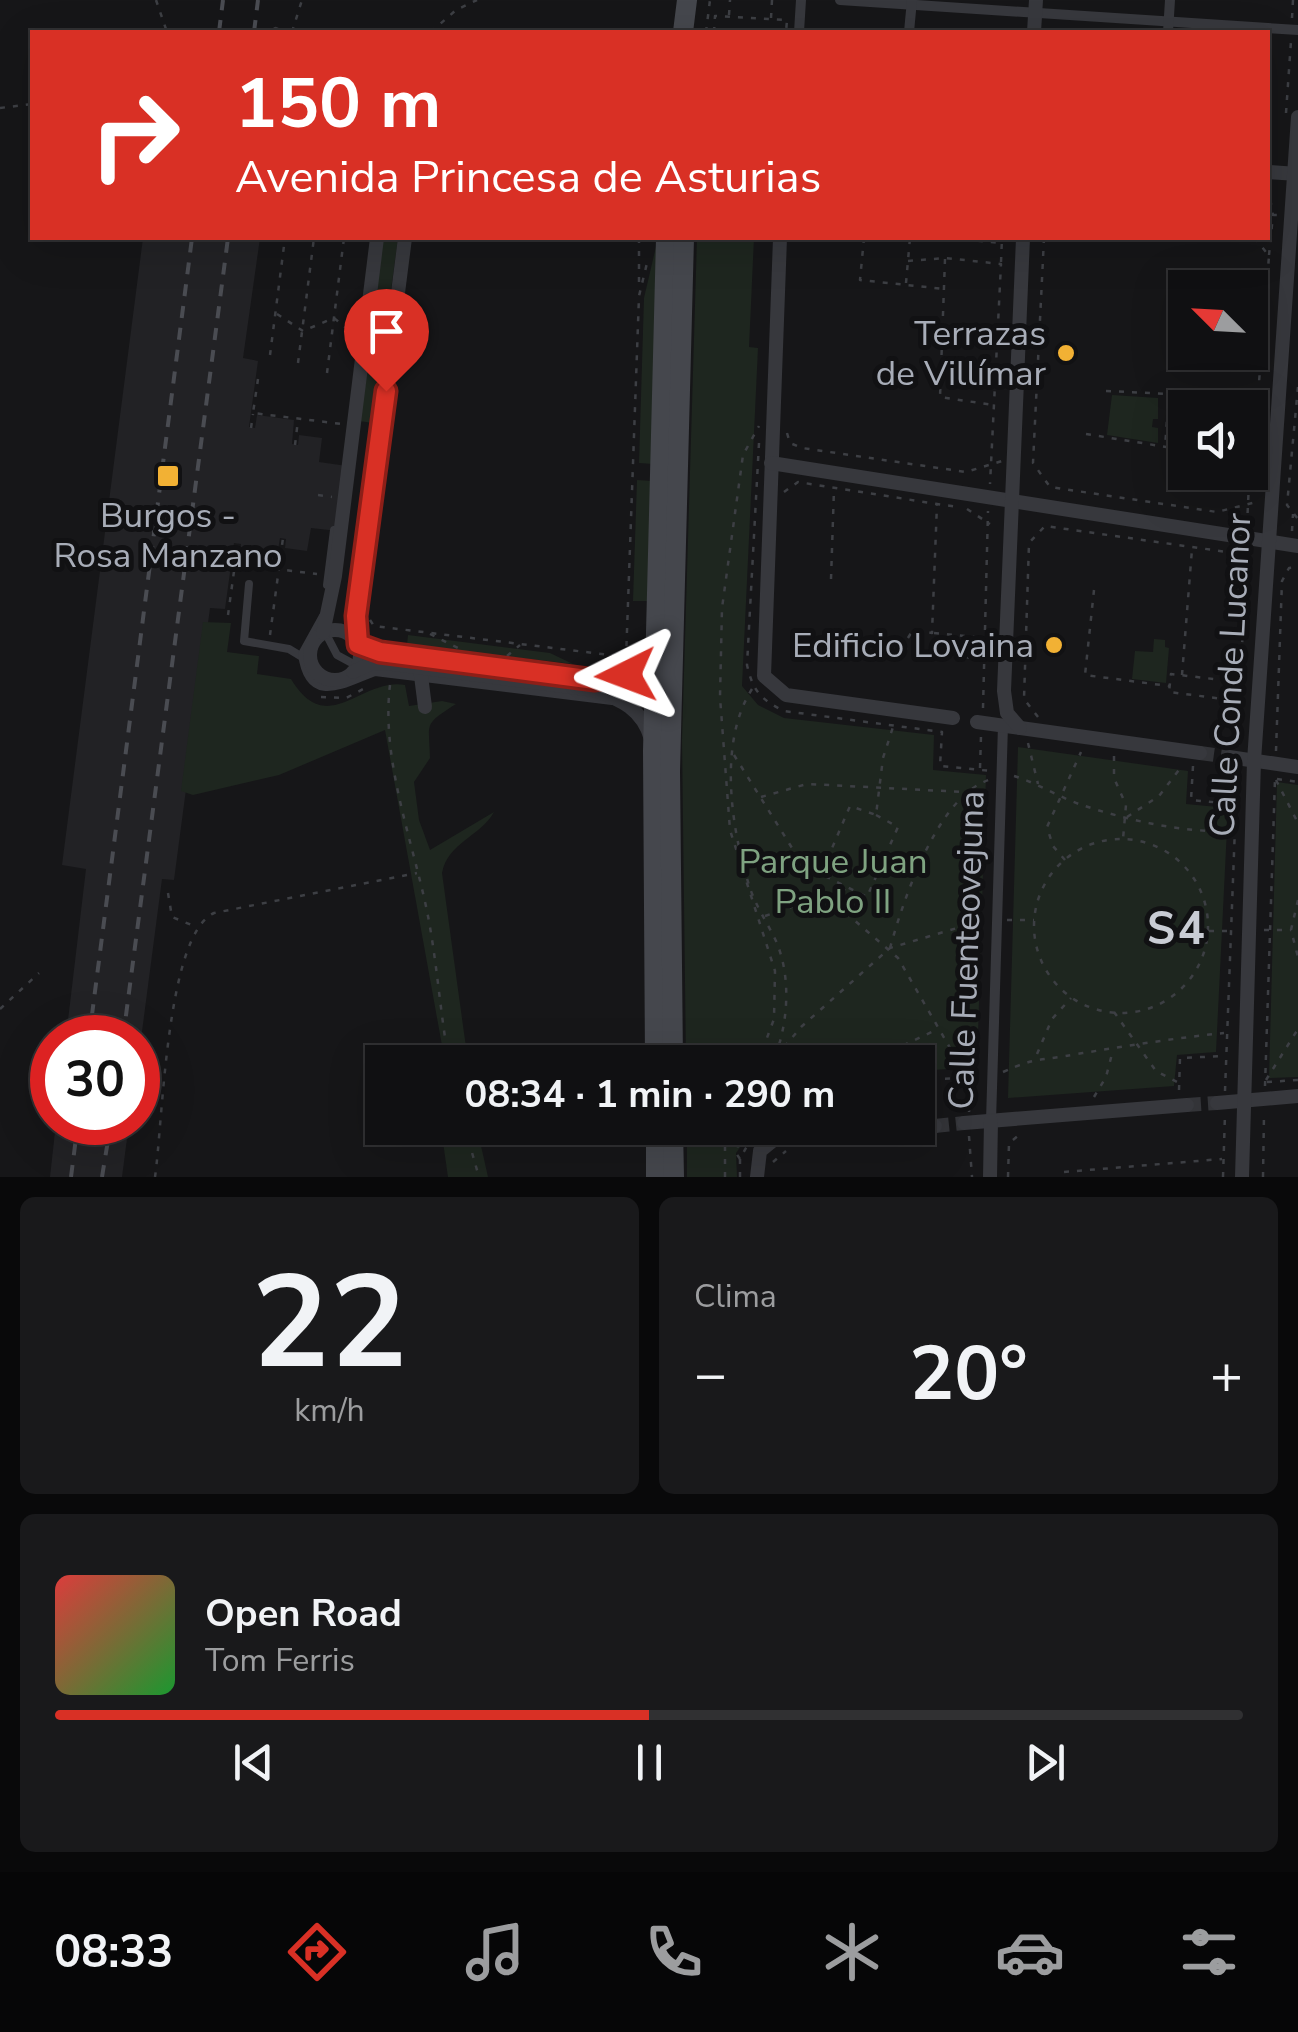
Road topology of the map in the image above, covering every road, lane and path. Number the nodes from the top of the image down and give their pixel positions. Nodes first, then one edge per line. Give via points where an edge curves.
1 (156, 0) edge
2 (302, 0) edge
3 (456, 0) edge
4 (477, 0) edge
5 (687, 0) edge
6 (700, 0) edge
7 (710, 0) edge
8 (730, 0) edge
9 (772, 0) edge
10 (801, 0) edge
11 (840, 0) edge
12 (1170, 0) edge
13 (1293, 0) edge
14 (911, 2) edge
15 (1036, 6) edge
16 (456, 10) junction
17 (1295, 15) edge
18 (728, 17) junction
19 (770, 20) junction
20 (1168, 27) edge
21 (1295, 29) edge
22 (166, 30) edge
23 (293, 30) edge
24 (433, 30) edge
25 (682, 30) edge
26 (697, 30) edge
27 (706, 30) edge
28 (714, 30) edge
29 (786, 30) edge
30 (799, 30) edge
31 (909, 30) edge
32 (30, 104) edge
33 (0, 108) edge
34 (1292, 120) edge
35 (1270, 172) edge
36 (1296, 173) edge
37 (1270, 198) edge
38 (1273, 215) dead end
39 (285, 240) edge
40 (314, 240) edge
41 (344, 240) edge
42 (374, 240) edge
43 (374, 240) edge
44 (405, 240) edge
45 (640, 240) edge
46 (666, 240) edge
47 (684, 240) edge
48 (780, 240) edge
49 (864, 240) edge
50 (910, 240) edge
51 (1001, 240) edge
52 (1024, 240) edge
53 (1044, 240) edge
54 (1257, 240) edge
55 (650, 252) dead end
56 (945, 258) junction
57 (908, 261) junction
58 (1001, 264) junction
59 (905, 285) junction
60 (944, 289) junction
61 (640, 296) junction
62 (276, 313) junction
63 (354, 314) dead end
64 (334, 318) junction
65 (302, 330) junction
66 (270, 356) dead end
67 (298, 363) dead end
68 (327, 373) dead end
69 (258, 380) dead end
70 (1298, 387) edge
71 (1106, 390) dead end
72 (1258, 390) edge
73 (995, 406) junction
74 (253, 413) junction
75 (760, 418) dead end
76 (298, 419) junction
77 (341, 424) dead end
78 (784, 425) dead end
79 (252, 428) dead end
80 (1086, 434) dead end
81 (295, 444) dead end
82 (1166, 447) joint
83 (993, 460) junction
84 (772, 463) junction
85 (834, 488) junction
86 (1250, 490) edge
87 (318, 495) dead end
88 (332, 497) dead end
89 (987, 497) junction
90 (1012, 501) junction
91 (1249, 501) junction
92 (779, 503) dead end
93 (937, 504) junction
94 (1298, 518) edge
95 (991, 524) junction
96 (283, 538) dead end
97 (1246, 538) junction
98 (1266, 541) junction
99 (1298, 546) edge
100 (1192, 547) junction
101 (1298, 567) edge
102 (279, 570) junction
103 (1244, 573) junction
104 (328, 576) junction
105 (830, 578) dead end
106 (249, 584) dead end
107 (1094, 590) dead end
108 (228, 615) dead end
109 (369, 618) dead end
110 (656, 626) junction
111 (426, 632) junction
112 (932, 632) junction
113 (986, 638) junction
114 (280, 640) dead end
115 (316, 640) junction
116 (838, 640) dead end
117 (356, 641) junction
118 (522, 644) junction
119 (901, 648) junction
120 (460, 649) dead end
121 (445, 653) dead end
122 (461, 655) dead end
123 (626, 657) junction
124 (985, 660) junction
125 (518, 662) dead end
126 (626, 667) dead end
127 (362, 670) junction
128 (421, 673) junction
129 (1182, 676) junction
130 (391, 679) dead end
131 (1240, 682) junction
132 (1169, 686) junction
133 (1004, 691) junction
134 (1240, 701) junction
135 (425, 707) dead end
136 (953, 718) dead end
137 (1040, 720) dead end
138 (981, 722) junction
139 (894, 726) junction
140 (1003, 726) junction
141 (1017, 735) junction
142 (723, 738) junction
143 (1276, 742) dead end
144 (734, 746) junction
145 (1082, 750) dead end
146 (653, 751) junction
147 (1114, 754) dead end
148 (734, 756) junction
149 (1233, 758) junction
150 (1198, 761) junction
151 (1254, 761) junction
152 (1298, 767) edge
153 (980, 769) junction
154 (996, 773) junction
155 (1275, 779) junction
156 (1298, 782) edge
157 (1038, 785) junction
158 (880, 791) junction
159 (969, 792) junction
160 (1060, 796) junction
161 (760, 798) junction
162 (1236, 804) junction
163 (876, 815) junction
164 (1126, 817) junction
165 (1298, 823) edge
166 (1235, 831) junction
167 (1123, 839) junction
168 (1065, 860) junction
169 (417, 872) junction
170 (846, 888) junction
171 (168, 893) dead end
172 (1298, 900) edge
173 (834, 906) junction
174 (763, 917) junction
175 (998, 920) junction
176 (1034, 920) junction
177 (196, 927) junction
178 (1242, 930) dead end
179 (1257, 930) dead end
180 (1270, 930) junction
181 (1292, 930) junction
182 (1208, 931) junction
183 (1231, 931) junction
184 (890, 948) junction
185 (1298, 958) edge
186 (39, 973) dead end
187 (1072, 997) junction
188 (0, 1009) edge
189 (1114, 1012) junction
190 (1298, 1028) edge
191 (938, 1029) junction
192 (1227, 1033) junction
193 (1133, 1043) junction
194 (447, 1045) edge
195 (655, 1045) edge
196 (673, 1045) edge
197 (764, 1045) edge
198 (777, 1045) edge
199 (786, 1045) edge
200 (906, 1045) edge
201 (1114, 1047) junction
202 (1036, 1057) junction
203 (1003, 1072) dead end
204 (960, 1078) junction
205 (935, 1079) edge
206 (1298, 1080) edge
207 (1265, 1082) junction
208 (1179, 1083) junction
209 (1298, 1096) edge
210 (1110, 1097) dead end
211 (1187, 1098) joint
212 (1244, 1101) junction
213 (1217, 1103) tunnel mouth
214 (991, 1121) junction
215 (1264, 1124) dead end
216 (966, 1129) junction
217 (470, 1145) edge
218 (656, 1145) edge
219 (673, 1145) edge
220 (725, 1145) edge
221 (738, 1145) edge
222 (766, 1145) edge
223 (1224, 1158) dead end
224 (740, 1159) dead end
225 (1064, 1172) dead end
226 (155, 1177) edge
227 (479, 1177) edge
228 (656, 1177) edge
229 (674, 1177) edge
230 (725, 1177) edge
231 (757, 1177) edge
232 (972, 1177) edge
233 (990, 1177) edge
234 (1242, 1177) edge
235 (1262, 1177) edge

1 - 22 path
2 - 23 path
3 - 16 path
4 - 16 path
5 - 25 main road
6 - 26 main road
7 - 27 path
8 - 18 path
9 - 19 path
10 - 30 street
11 - 14 street
12 - 20 street
13 - 17 path
14 - 15 street
14 - 31 street
15 - 20 street
16 - 24 path
17 - 21 path
18 - 19 path
18 - 28 path via 715,16
19 - 29 path via 787,20
20 - 21 street
21 - 34 path
32 - 33 path
34 - 36 street, Calle Conde Lucanor
35 - 36 street
36 - 98 street, Calle Conde Lucanor
37 - 38 path
39 - 62 path
40 - 65 path
41 - 64 path
42 - 104 lane
43 - 115 street
44 - 117 street
45 - 61 path
46 - 110 main road
47 - 196 main road via 670,771
48 - 84 street
49 - 59 path via 860,280
50 - 57 path
51 - 58 path
52 - 90 street
53 - 91 path via 1033,463 1050,487 1217,512
54 - 72 path via 1269,256
55 - 61 path
56 - 57 path
56 - 58 path
56 - 60 path
57 - 59 path
58 - 73 path
59 - 60 path
60 - 73 path via 940,397
61 - 123 path
62 - 65 path
62 - 66 path
63 - 64 path via 352,334
64 - 65 path
64 - 68 path
65 - 67 path
69 - 74 path
70 - 94 path via 1287,505
71 - 82 path via 1169,394
73 - 83 path
74 - 76 path
74 - 79 path
75 - 142 path via 743,455 722,608
76 - 77 path
76 - 81 path
78 - 83 path via 790,443 802,448 966,472
80 - 82 path
83 - 89 path
84 - 89 street
84 - 136 street via 761,666 769,685 786,695
85 - 92 path via 798,482 786,487
85 - 93 path
85 - 105 path
86 - 91 path
87 - 88 path
89 - 90 street
89 - 95 path
90 - 97 street
90 - 133 street
91 - 97 path
93 - 95 path via 966,508
93 - 112 path
95 - 113 path
96 - 102 path
97 - 98 street
97 - 103 path
98 - 99 street
98 - 151 street, Calle Conde Lucanor
100 - 103 path via 1227,552
100 - 129 path
100 - 137 path via 1044,526 1029,543 1024,699
101 - 143 path via 1289,568 1282,582
102 - 104 path
102 - 108 path via 235,564
102 - 114 path via 270,636
103 - 131 path
104 - 115 lane
106 - 115 lane via 244,641 289,650
107 - 132 path via 1085,675
109 - 111 path via 374,626
110 - 117 street via 640,666 614,680 400,655
110 - 146 main road
111 - 118 path
111 - 120 path
112 - 113 path
112 - 119 path via 913,630
113 - 124 path
115 - 117 street via 338,630
115 - 127 lane
115 - 127 street via 317,672 335,680
115 - 127 lane via 308,674 324,686 346,688
116 - 119 path
117 - 127 street
118 - 123 path
118 - 125 path via 502,660
119 - 124 path
121 - 122 path
123 - 126 path
124 - 138 path
127 - 128 street via 377,662
128 - 135 street
128 - 146 street via 594,690 626,703 647,727
129 - 131 path
129 - 132 path via 1171,674
130 - 169 path via 388,712
131 - 134 path
132 - 134 path via 1168,692
133 - 138 street via 998,708
133 - 141 street
134 - 149 path
138 - 140 street
138 - 153 path
139 - 144 path via 784,712 752,688
139 - 153 path via 942,732 940,766
139 - 158 path
140 - 141 street
140 - 154 street, Calle Fuenteovejuna
141 - 150 street
141 - 157 path via 1028,743
142 - 144 path
142 - 197 path via 736,858 775,971 774,1018
144 - 148 path
145 - 160 path
146 - 195 main road
147 - 164 path
148 - 161 path
148 - 174 path via 742,859
149 - 151 street
149 - 162 path
150 - 162 path via 1191,800
150 - 164 path via 1182,763 1159,796
151 - 152 street
151 - 212 street, Calle Conde Lucanor
153 - 154 path
154 - 157 path
154 - 159 path
154 - 175 street, Calle Fuenteovejuna
155 - 156 path
155 - 165 path
155 - 180 path
157 - 160 path
158 - 159 path
158 - 161 path via 807,784
158 - 163 path
159 - 184 path via 921,858
160 - 164 path
160 - 168 path via 1047,827
161 - 173 path
162 - 166 path
163 - 170 path via 898,824 877,879 867,897
163 - 170 path via 850,806 821,874
164 - 166 path
164 - 167 path
166 - 183 path
167 - 168 path via 1092,844
167 - 182 path via 1153,846 1186,869 1202,896
168 - 176 path via 1042,891
169 - 177 path via 214,912
169 - 194 path
170 - 173 path
171 - 177 path via 172,918
172 - 181 path
173 - 174 path via 806,902
173 - 184 path
174 - 198 path via 777,944 786,991
175 - 176 path
175 - 184 path
175 - 214 street, Calle Fuenteovejuna
176 - 187 path via 1042,963
177 - 226 path via 178,974
178 - 183 path
179 - 180 path
180 - 181 path
180 - 207 path
181 - 185 path
182 - 183 path
182 - 189 path via 1197,968 1182,988 1151,1007
183 - 192 path
184 - 191 path
184 - 199 path
186 - 188 path
187 - 189 path
187 - 202 path via 1052,1019
189 - 193 path
190 - 207 path
191 - 200 path
191 - 204 path
192 - 193 path
192 - 208 path via 1227,1056 1180,1058
193 - 201 path
193 - 208 path via 1156,1071
201 - 202 path
201 - 210 path via 1093,1098
202 - 203 path
204 - 205 path
204 - 216 path via 971,1078
206 - 207 path
208 - 211 path
209 - 212 street
211 - 214 street
212 - 213 street
212 - 234 street, Calle Conde Lucanor
214 - 216 street
214 - 233 street, Calle Fuenteovejuna
215 - 235 path
216 - 232 path via 974,1150
217 - 227 path
218 - 228 main road
219 - 229 main road
220 - 230 path
221 - 224 path
222 - 231 street
223 - 225 path

